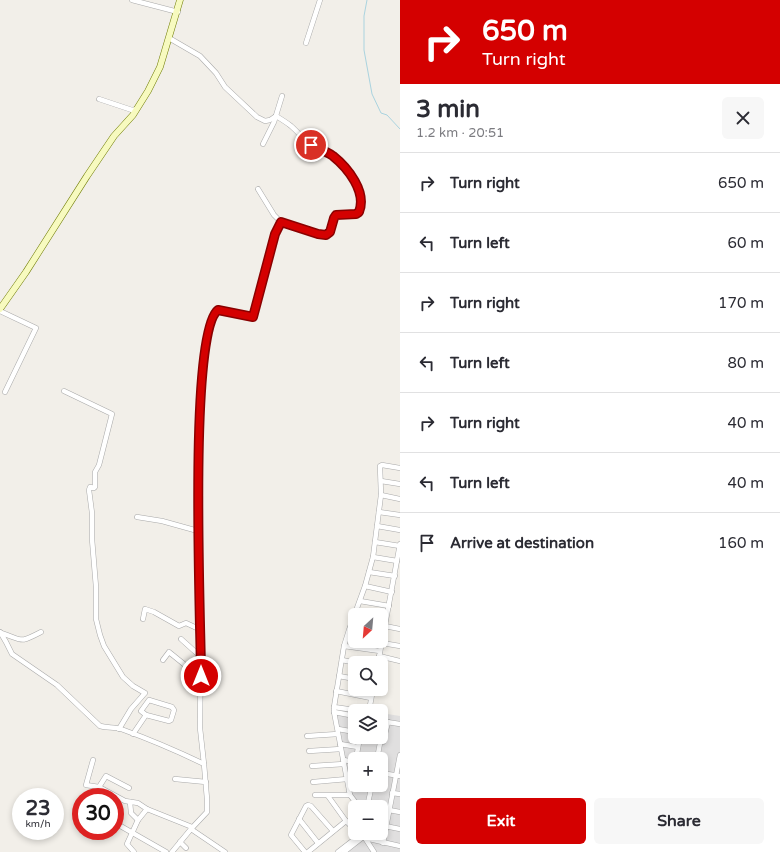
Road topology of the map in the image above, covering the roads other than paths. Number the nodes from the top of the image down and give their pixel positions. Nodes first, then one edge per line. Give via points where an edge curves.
1 (132, 0) edge
2 (180, 0) edge
3 (320, 0) edge
4 (178, 12) junction
5 (169, 38) junction
6 (306, 43) dead end
7 (282, 96) dead end
8 (99, 99) dead end
9 (137, 109) junction
10 (276, 116) junction
11 (263, 144) dead end
12 (258, 190) dead end
13 (281, 222) junction
14 (0, 310) edge
15 (64, 390) dead end
16 (5, 392) dead end
17 (400, 468) edge
18 (381, 480) junction
19 (400, 484) edge
20 (381, 495) junction
21 (400, 499) edge
22 (379, 512) junction
23 (400, 515) edge
24 (137, 517) dead end
25 (377, 526) junction
26 (400, 530) edge
27 (198, 531) junction
28 (375, 542) junction
29 (400, 545) edge
30 (373, 557) junction
31 (398, 565) edge
32 (369, 572) junction
33 (395, 576) junction
34 (365, 586) junction
35 (392, 592) junction
36 (360, 601) junction
37 (388, 606) joint
38 (357, 608) edge
39 (143, 619) dead end
40 (388, 624) edge
41 (400, 629) edge
42 (201, 630) junction
43 (41, 632) dead end
44 (0, 633) edge
45 (348, 633) edge
46 (181, 639) dead end
47 (388, 644) edge
48 (344, 646) junction
49 (400, 646) edge
50 (381, 648) edge
51 (380, 654) junction
52 (201, 657) junction
53 (163, 660) dead end
54 (342, 660) junction
55 (400, 660) edge
56 (348, 661) edge
57 (201, 676) junction
58 (339, 676) junction
59 (348, 678) edge
60 (336, 691) junction
61 (371, 698) joint
62 (370, 704) edge
63 (334, 707) junction
64 (348, 709) edge
65 (334, 712) junction
66 (348, 715) edge
67 (146, 716) junction
68 (388, 722) edge
69 (400, 724) edge
70 (118, 729) junction
71 (338, 731) junction
72 (348, 732) edge
73 (133, 734) junction
74 (307, 736) dead end
75 (359, 744) edge
76 (341, 746) junction
77 (358, 747) junction
78 (310, 751) dead end
79 (357, 752) edge
80 (400, 758) edge
81 (93, 760) dead end
82 (344, 762) junction
83 (348, 762) edge
84 (204, 764) junction
85 (312, 766) dead end
86 (388, 774) edge
87 (398, 776) edge
88 (347, 779) junction
89 (175, 780) dead end
90 (206, 782) junction
91 (313, 782) dead end
92 (348, 783) edge
93 (99, 787) junction
94 (128, 788) dead end
95 (350, 792) joint
96 (392, 793) junction
97 (400, 794) edge
98 (315, 795) dead end
99 (328, 796) junction
100 (355, 800) edge
101 (130, 802) junction
102 (147, 809) junction
103 (389, 810) junction
104 (400, 812) edge
105 (388, 815) edge
106 (299, 819) junction
107 (138, 820) junction
108 (346, 820) joint
109 (388, 826) edge
110 (124, 828) edge
111 (192, 828) junction
112 (400, 829) edge
113 (333, 831) junction
114 (133, 833) junction
115 (355, 840) edge
116 (357, 840) edge
117 (366, 840) edge
118 (377, 840) edge
119 (180, 842) junction
120 (383, 842) joint
121 (318, 843) junction
122 (400, 846) edge
123 (186, 848) dead end
124 (218, 850) edge
125 (134, 852) edge
126 (166, 852) edge
127 (172, 852) edge
128 (225, 852) edge
129 (306, 852) edge
130 (338, 852) edge
131 (344, 852) edge
132 (374, 852) edge

1 - 4 street
2 - 4 main road
3 - 6 street
4 - 5 main road
5 - 9 main road via 156,76
5 - 10 street via 204,59 225,87 257,117 266,121
7 - 10 street
8 - 9 street via 132,110
9 - 14 main road via 110,142
10 - 11 street
10 - 13 street via 288,123 311,145 334,157 346,169 358,188 361,206 357,214 335,216 330,232 326,235
12 - 13 street
13 - 27 street via 275,234 253,317 218,310 213,315 210,325 199,417
14 - 16 street via 36,328
15 - 70 street via 112,414 95,472 96,487 90,487 89,490 96,619 104,646 118,670 133,686 145,693
17 - 18 street via 380,466
18 - 19 street
18 - 20 street
20 - 21 street
20 - 22 street
22 - 23 street
22 - 25 street
24 - 27 street
25 - 26 street
25 - 28 street
27 - 42 street
28 - 29 street
28 - 30 street
29 - 31 street
30 - 31 street
30 - 32 street
31 - 33 street
32 - 33 street
32 - 34 street
33 - 35 street
34 - 35 street
34 - 36 street
35 - 37 street
36 - 37 street
36 - 38 street
39 - 42 street via 145,609 179,626 186,623
40 - 41 street
42 - 52 street
43 - 44 street via 24,640
44 - 70 street via 12,654 57,685 97,723 103,727
45 - 48 street
46 - 52 street
47 - 49 street
48 - 51 street
48 - 54 street
50 - 51 street
51 - 55 street
52 - 57 street
53 - 57 street via 169,652
54 - 56 street
54 - 58 street
57 - 84 street via 200,728
58 - 59 street
58 - 60 street
60 - 61 street
60 - 63 street
61 - 62 street
63 - 64 street
63 - 65 street
65 - 66 street
65 - 71 street
67 - 67 street via 169,721 174,710 172,707 149,700 141,711
67 - 73 street
68 - 69 street
70 - 73 street
71 - 72 street
71 - 74 street
71 - 76 street
73 - 84 street
75 - 77 street
76 - 77 street
76 - 78 street
76 - 82 street
77 - 79 street
80 - 87 street
81 - 93 street via 86,785
82 - 83 street
82 - 85 street
82 - 88 street
84 - 90 street
86 - 87 street
87 - 96 street
88 - 91 street
88 - 92 street
89 - 90 street
90 - 111 street via 207,812
93 - 94 street via 106,776
93 - 101 street
95 - 99 street
95 - 100 street
96 - 97 street
96 - 103 street
98 - 99 street
99 - 108 street
101 - 102 street via 138,803
101 - 107 street via 131,813
102 - 107 street
102 - 111 street
103 - 104 street
103 - 105 street
106 - 113 street via 306,806 311,806
106 - 121 street
106 - 129 street via 291,835
107 - 114 street
108 - 113 street
109 - 112 street
110 - 114 street
111 - 119 street
111 - 124 street
113 - 121 street
114 - 125 street via 127,844
114 - 126 street
115 - 130 street
116 - 131 street
117 - 132 street
118 - 120 street
119 - 123 street
119 - 127 street
120 - 122 street
121 - 129 street
124 - 128 street

